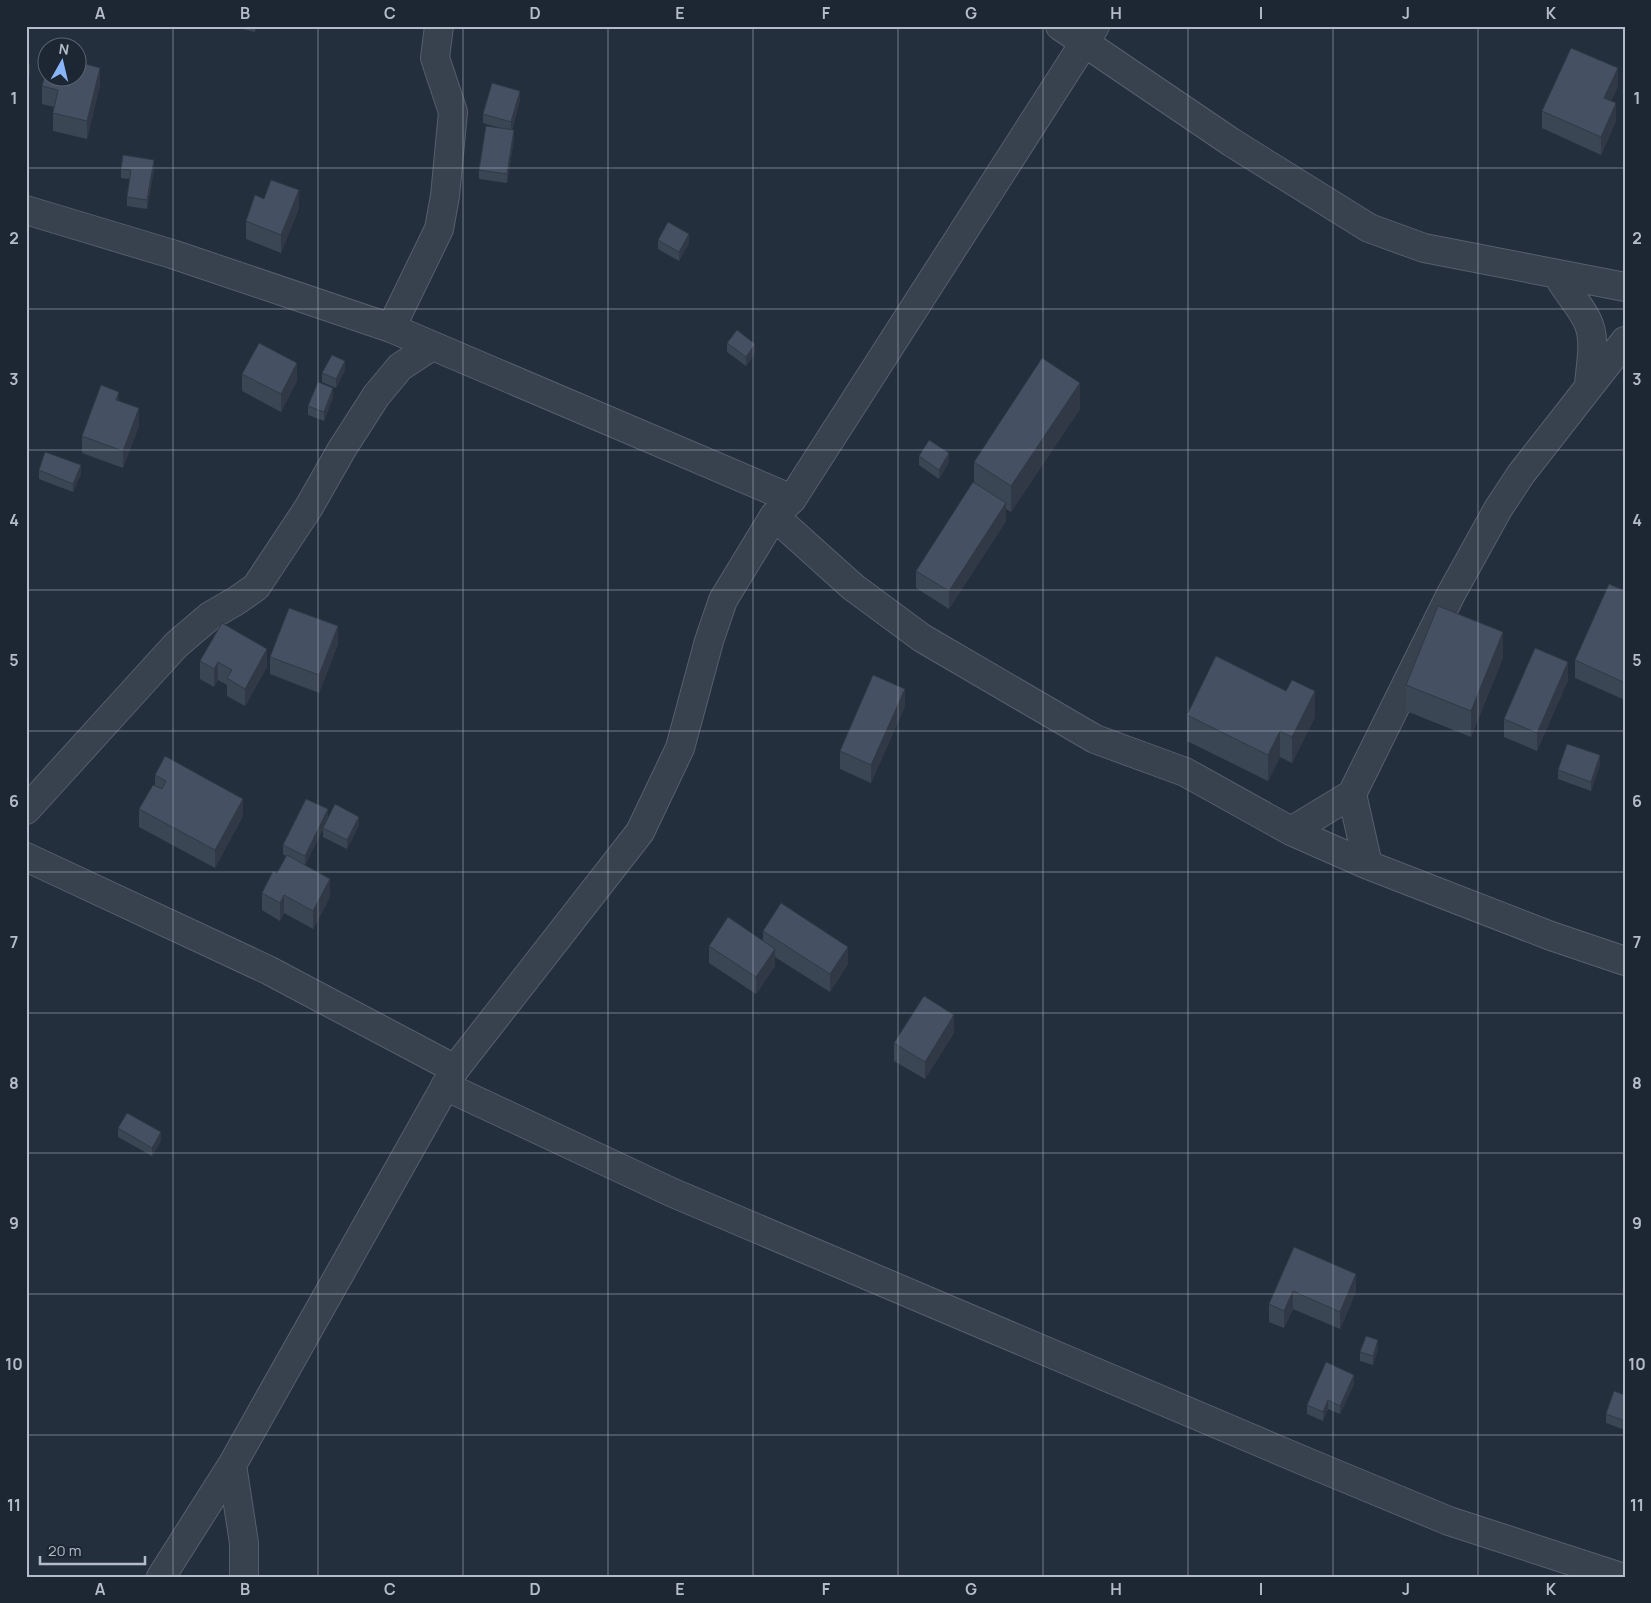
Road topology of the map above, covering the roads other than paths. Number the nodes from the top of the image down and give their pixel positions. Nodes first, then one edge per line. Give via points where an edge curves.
1 (439, 26) edge
2 (1060, 26) edge
3 (1090, 34) edge
4 (26, 210) edge
5 (1557, 274) junction
6 (1625, 287) edge
7 (391, 328) junction
8 (1625, 341) edge
9 (432, 346) junction
10 (1589, 386) junction
11 (783, 508) junction
12 (1352, 794) junction
13 (26, 810) edge
14 (1292, 831) junction
15 (26, 857) edge
16 (1368, 865) junction
17 (1625, 961) edge
18 (450, 1077) junction
19 (232, 1465) junction
20 (161, 1577) edge
21 (244, 1577) edge
22 (1621, 1577) edge

1 - 7 street via 435,58 453,112 445,196 439,229
2 - 3 street
3 - 5 street via 1231,142 1369,228 1424,248
3 - 11 street
4 - 7 street via 172,254
5 - 6 street
5 - 10 street via 1590,328
7 - 9 street
8 - 10 street
9 - 11 street
9 - 13 street via 400,367 376,396 256,587 210,616 176,645
10 - 12 street via 1498,509 1451,594
11 - 14 street via 853,587 931,643 1095,739 1185,772
11 - 18 street via 724,600 708,641 680,748 640,832
12 - 14 street
12 - 16 street
14 - 16 street
15 - 18 street via 268,970
16 - 17 street
18 - 19 street
18 - 22 street via 671,1192 1449,1521
19 - 20 street
19 - 21 street via 244,1543

